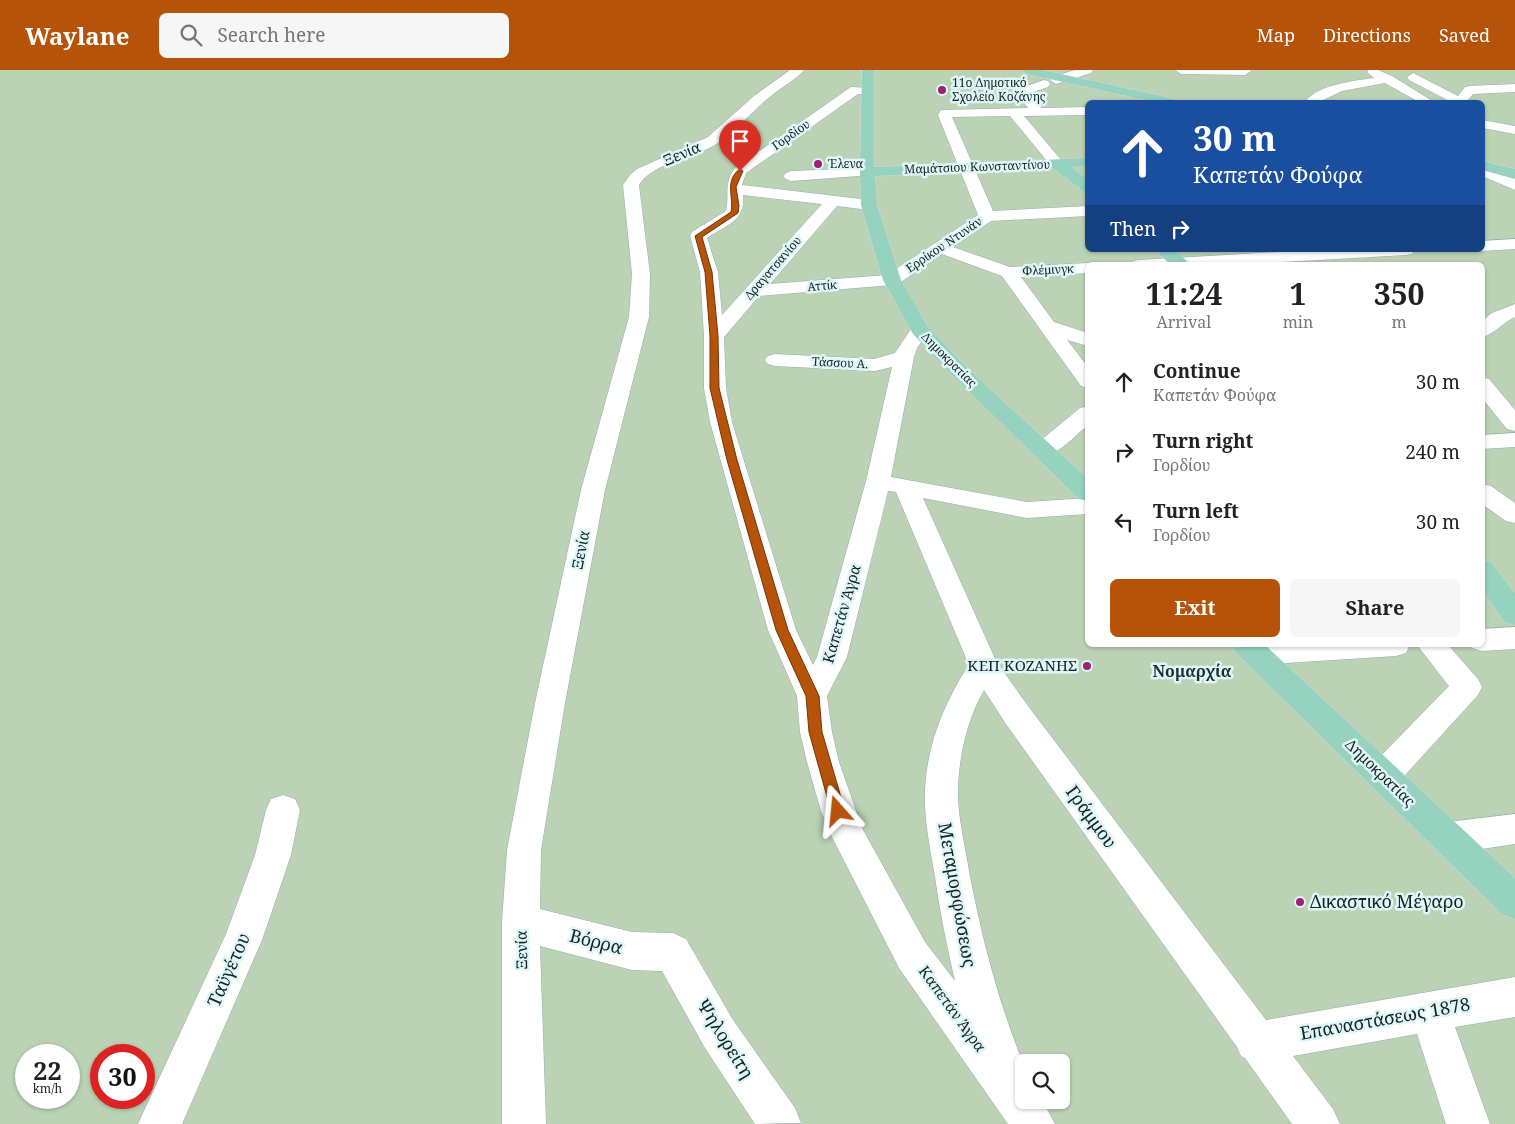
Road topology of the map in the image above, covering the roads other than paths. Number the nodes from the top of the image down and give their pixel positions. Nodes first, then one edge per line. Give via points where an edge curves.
1 (798, 70) edge
2 (868, 70) edge
3 (1013, 70) edge
4 (1027, 70) edge
5 (1087, 70) edge
6 (1244, 70) edge
7 (1370, 70) edge
8 (1401, 70) edge
9 (1177, 73) edge
10 (1388, 79) junction
11 (1054, 81) junction
12 (1515, 88) edge
13 (867, 91) junction
14 (1328, 91) junction
15 (1145, 100) edge
16 (1159, 100) edge
17 (1314, 100) edge
18 (1353, 100) dead end
19 (1425, 100) edge
20 (1455, 100) edge
21 (1461, 100) edge
22 (1038, 111) junction
23 (1066, 111) junction
24 (1085, 111) edge
25 (1014, 112) junction
26 (1485, 125) edge
27 (1082, 127) dead end
28 (1515, 130) edge
29 (1085, 162) edge
30 (1485, 162) edge
31 (1057, 164) junction
32 (1485, 166) edge
33 (967, 168) junction
34 (1515, 170) edge
35 (1485, 171) edge
36 (867, 172) junction
37 (1515, 174) edge
38 (791, 176) dead end
39 (1515, 185) edge
40 (1085, 186) edge
41 (733, 189) junction
42 (832, 201) junction
43 (869, 205) junction
44 (1085, 212) edge
45 (987, 216) junction
46 (1515, 244) edge
47 (1485, 246) edge
48 (940, 248) junction
49 (1166, 252) edge
50 (1368, 252) joint
51 (1276, 261) edge
52 (1179, 262) edge
53 (1244, 262) edge
54 (1381, 262) edge
55 (1085, 268) edge
56 (1008, 272) junction
57 (892, 280) junction
58 (753, 291) junction
59 (1485, 308) edge
60 (1510, 312) edge
61 (1047, 326) junction
62 (1485, 329) edge
63 (920, 330) junction
64 (714, 336) junction
65 (1085, 339) edge
66 (904, 357) junction
67 (775, 360) dead end
68 (1085, 378) edge
69 (1485, 387) edge
70 (1085, 416) edge
71 (1515, 424) edge
72 (1515, 440) edge
73 (1485, 442) edge
74 (1043, 450) junction
75 (878, 481) junction
76 (904, 486) junction
77 (1085, 490) edge
78 (1485, 494) edge
79 (1085, 506) edge
80 (1515, 514) edge
81 (1485, 573) edge
82 (1515, 615) edge
83 (1515, 638) edge
84 (1485, 640) edge
85 (1338, 647) edge
86 (1433, 647) edge
87 (1251, 650) edge
88 (984, 666) junction
89 (812, 696) junction
90 (1383, 776) junction
91 (283, 810) dead end
92 (1515, 829) edge
93 (1448, 838) junction
94 (1515, 902) edge
95 (521, 922) junction
96 (672, 952) joint
97 (1515, 997) edge
98 (1430, 1011) junction
99 (1255, 1042) junction
100 (1023, 1113) edge
101 (780, 1123) edge
102 (160, 1124) edge
103 (524, 1124) edge
104 (1318, 1124) edge
105 (1468, 1124) edge

1 - 95 street, Ξενία via 704,146 645,170 632,180 641,274 638,317 593,490 566,622 524,850
2 - 13 main road, Δημοκρατίας
3 - 11 main road
4 - 11 main road
5 - 11 street
6 - 9 street
7 - 10 street
8 - 20 street
10 - 14 street
10 - 19 street
11 - 15 main road
11 - 16 main road
11 - 22 street via 1022,92
12 - 21 street via 1469,90
13 - 36 main road, Δημοκρατίας
13 - 41 street, Γορδίου via 856,90 748,164 740,171
14 - 17 street
14 - 18 street
22 - 23 street
22 - 25 street
23 - 24 street
23 - 27 street
25 - 31 street
25 - 33 street via 946,113
26 - 28 street
29 - 31 main road, Μαμάτσιου Κωνσταντίνου
30 - 34 main road
31 - 33 main road, Μαμάτσιου Κωνσταντίνου
31 - 40 main road
32 - 37 main road
33 - 36 main road, Μαμάτσιου Κωνσταντίνου
33 - 45 street
35 - 39 street
36 - 38 street
36 - 43 main road, Δημοκρατίας
41 - 42 street
41 - 64 street, Γορδίου via 734,213 698,236 709,272
42 - 43 street
42 - 58 street, Δραγατσανίου
43 - 57 main road, Δημοκρατίας
44 - 45 street, Ερρίκου Ντυνάν
45 - 48 street, Ερρίκου Ντυνάν
46 - 47 street
48 - 56 street
48 - 57 street, Ερρίκου Ντυνάν
49 - 52 main road
50 - 51 street
50 - 54 street
51 - 53 street
55 - 56 street, Φλέμινγκ
56 - 61 street
57 - 58 street, Αττίκ
57 - 63 main road, Δημοκρατίας
58 - 64 street, Δραγατσανίου
59 - 60 street
60 - 62 street
61 - 65 street
61 - 68 street
63 - 66 street, Καπετάν Άγρα
63 - 74 main road, Δημοκρατίας
64 - 89 street via 715,388 729,450 782,630
66 - 67 street, Τάσσου Α. via 875,365
66 - 75 street, Καπετάν Άγρα
69 - 71 street
70 - 74 street
72 - 73 street
74 - 77 main road, Δημοκρατίας
75 - 76 street
75 - 89 street, Καπετάν Άγρα via 832,657
76 - 79 street via 1019,509
76 - 88 street, Γράμμου
78 - 80 street
81 - 82 main road
83 - 84 street
85 - 87 street
86 - 90 street via 1467,687
87 - 90 main road, Δημοκρατίας
88 - 99 street, Γράμμου via 1016,716
88 - 100 street, Μεταμορφώσεως via 961,705 946,758 941,800 973,980 985,1020
89 - 100 street, Καπετάν Άγρα via 825,770 838,811 865,868 912,955
90 - 93 main road, Δημοκρατίας
91 - 102 street, Ταϋγέτου via 273,855 244,940
92 - 93 street
93 - 94 main road, Δημοκρατίας
95 - 96 street, Βόρρα via 632,951
95 - 103 street, Ξενία
96 - 101 street, Ψηλορείτη via 719,1034
97 - 98 street, Επαναστάσεως 1878
98 - 99 street, Επαναστάσεως 1878
98 - 105 street
99 - 104 street, Γράμμου

